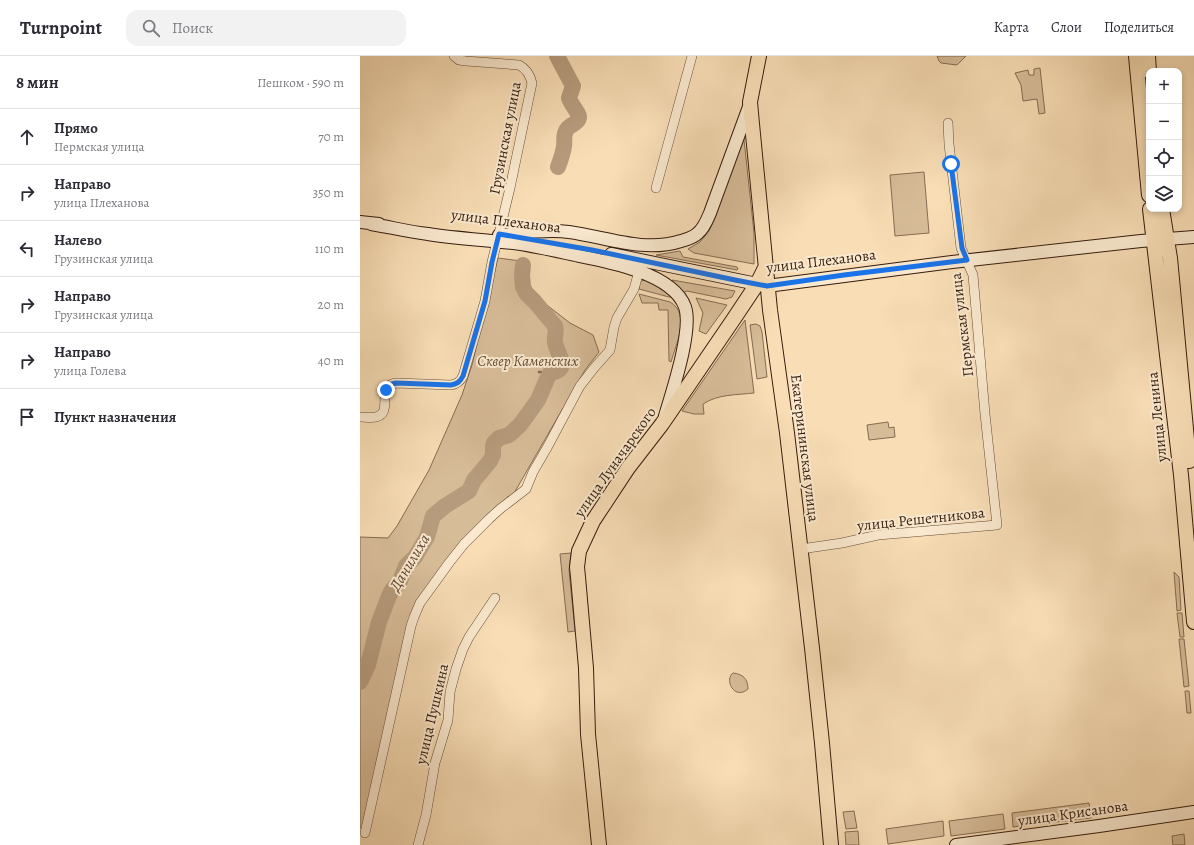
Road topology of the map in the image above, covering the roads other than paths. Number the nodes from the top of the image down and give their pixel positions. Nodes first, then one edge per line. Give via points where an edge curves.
1 (454, 56) edge
2 (692, 56) edge
3 (759, 56) edge
4 (1136, 56) edge
5 (1148, 56) edge
6 (1149, 68) edge
7 (750, 102) junction
8 (948, 124) dead end
9 (1147, 176) edge
10 (656, 188) dead end
11 (1151, 212) edge
12 (1162, 212) edge
13 (366, 223) edge
14 (1194, 237) edge
15 (498, 238) junction
16 (1160, 240) junction
17 (967, 260) junction
18 (639, 271) junction
19 (762, 285) junction
20 (360, 417) edge
21 (662, 424) junction
22 (1194, 515) edge
23 (997, 525) joint
24 (800, 549) junction
25 (495, 598) dead end
26 (1194, 622) edge
27 (1194, 812) edge
28 (366, 832) dead end
29 (1021, 841) edge
30 (418, 845) edge
31 (598, 845) edge
32 (831, 845) edge
33 (956, 845) edge

1 - 15 street, Грузинская улица via 466,61 520,65 531,77 531,88
2 - 10 street
3 - 7 main road, Екатерининская улица
4 - 9 main road
5 - 6 main road
7 - 15 main road via 710,213 702,228 690,238 668,244 648,245 568,232 540,231
7 - 19 main road, Екатерининская улица via 765,268
8 - 17 street, Пермская улица via 962,248
11 - 16 main road, улица Ленина
12 - 16 main road, улица Ленина
13 - 15 main road via 429,234
14 - 16 main road, улица Плеханова
15 - 18 main road via 604,260
15 - 19 main road, улица Плеханова via 592,250
15 - 20 street, Грузинская улица via 485,301 460,381 456,384 441,385 390,384 380,415
16 - 17 main road, улица Плеханова
16 - 22 main road, улица Ленина via 1170,258
16 - 26 main road, улица Ленина
17 - 19 main road, улица Плеханова
17 - 23 street, Пермская улица via 973,275
18 - 21 main road via 673,290 683,302 687,314 683,349
18 - 28 street via 634,289 621,308 615,323 610,350 580,386 526,489 500,509 464,544 417,609 411,626
19 - 21 main road, улица Луначарского
19 - 24 main road, Екатерининская улица via 787,433
21 - 31 main road, улица Луначарского via 599,511 586,534 578,557 588,734
23 - 24 street, улица Решетникова via 878,535
24 - 32 main road, Екатерининская улица
25 - 30 street, улица Пушкина via 463,649 456,669 450,692 448,720 434,767
27 - 29 main road, улица Крисанова
29 - 33 main road, улица Крисанова

